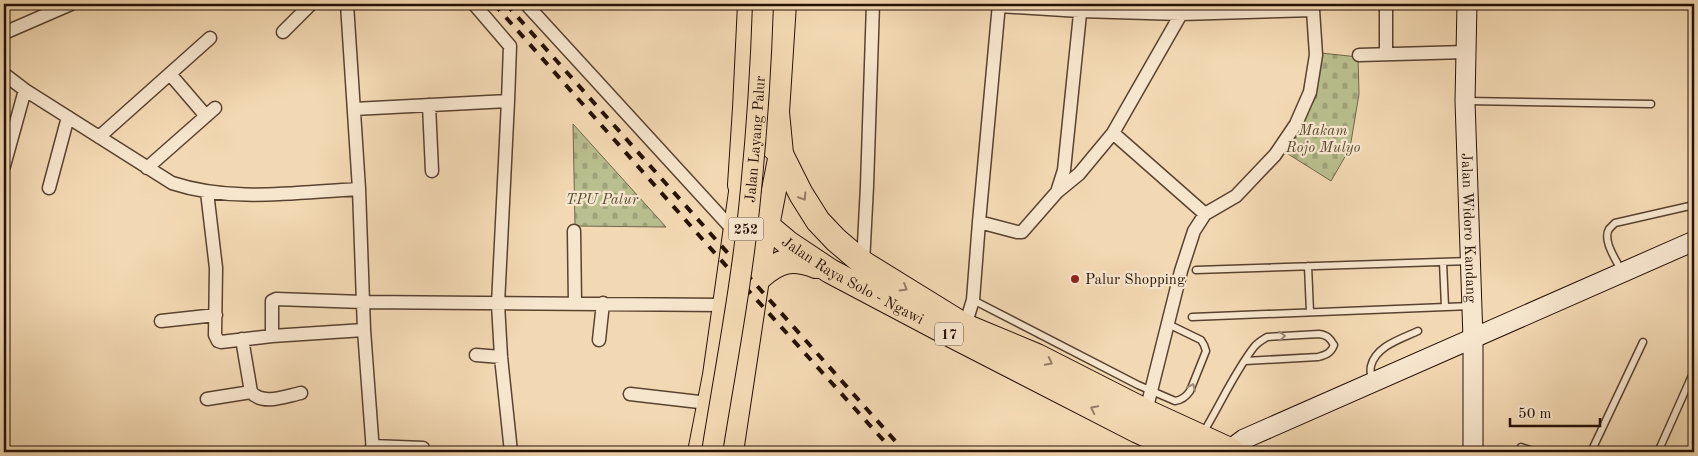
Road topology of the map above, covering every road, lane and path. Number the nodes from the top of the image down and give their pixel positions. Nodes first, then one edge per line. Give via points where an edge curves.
1 (71, 4) edge
2 (311, 4) edge
3 (347, 4) edge
4 (474, 4) edge
5 (750, 4) edge
6 (763, 4) edge
7 (773, 4) edge
8 (784, 4) edge
9 (873, 4) edge
10 (1386, 4) edge
11 (1467, 4) edge
12 (999, 5) edge
13 (531, 6) edge
14 (1080, 7) edge
15 (1312, 7) edge
16 (1177, 9) edge
17 (283, 32) dead end
18 (4, 33) edge
19 (210, 38) dead end
20 (1466, 52) junction
21 (1386, 54) junction
22 (1359, 55) dead end
23 (4, 74) edge
24 (170, 74) junction
25 (25, 90) junction
26 (508, 101) junction
27 (1466, 101) junction
28 (1651, 104) dead end
29 (429, 105) junction
30 (746, 108) junction
31 (354, 109) junction
32 (777, 112) junction
33 (68, 117) junction
34 (1114, 133) junction
35 (99, 137) junction
36 (742, 146) junction
37 (781, 154) junction
38 (4, 166) edge
39 (147, 168) junction
40 (432, 171) dead end
41 (740, 185) junction
42 (49, 188) dead end
43 (358, 189) junction
44 (202, 192) junction
45 (1057, 192) junction
46 (1694, 205) edge
47 (1205, 214) junction
48 (979, 222) junction
49 (767, 226) junction
50 (574, 231) dead end
51 (734, 231) junction
52 (1694, 241) edge
53 (1470, 261) junction
54 (1443, 262) junction
55 (863, 263) junction
56 (1308, 266) junction
57 (1196, 270) dead end
58 (830, 271) junction
59 (1622, 273) junction
60 (760, 277) junction
61 (973, 300) junction
62 (363, 302) junction
63 (575, 303) junction
64 (603, 303) junction
65 (498, 304) junction
66 (724, 305) junction
67 (1472, 306) junction
68 (1445, 307) junction
69 (1310, 312) junction
70 (216, 315) junction
71 (1192, 317) dead end
72 (161, 321) dead end
73 (1168, 324) junction
74 (965, 326) junction
75 (364, 330) junction
76 (1418, 331) dead end
77 (272, 336) junction
78 (242, 339) junction
79 (1473, 339) junction
80 (599, 340) dead end
81 (1644, 342) dead end
82 (476, 355) dead end
83 (501, 357) junction
84 (1245, 362) junction
85 (1694, 371) edge
86 (714, 375) junction
87 (745, 381) junction
88 (1372, 383) junction
89 (251, 392) junction
90 (301, 393) dead end
91 (630, 394) dead end
92 (207, 399) dead end
93 (708, 403) junction
94 (1146, 412) junction
95 (1201, 436) junction
96 (1521, 447) dead end
97 (422, 448) dead end
98 (372, 449) edge
99 (511, 452) edge
100 (698, 452) edge
101 (712, 452) edge
102 (724, 452) edge
103 (733, 452) edge
104 (1183, 452) edge
105 (1234, 452) edge
106 (1473, 452) edge
107 (1536, 452) edge
108 (1590, 452) edge
109 (1658, 452) edge

1 - 18 street
2 - 17 street
3 - 31 street
4 - 26 street via 510,46
5 - 30 highway, Jalan Raya Solo - Ngawi / 17
6 - 101 main road, Jalan Layang Palur / 252, bridge via 751,191
7 - 102 main road, Jalan Layang Palur / 252 via 765,149
8 - 32 highway, Jalan Raya Solo - Ngawi / 17
9 - 55 street
10 - 21 street
11 - 20 street, Jalan Widoro Kandang
12 - 14 street
12 - 48 street
13 - 51 street
14 - 16 street
14 - 45 street via 1064,170
15 - 16 street
15 - 47 street via 1316,54 1310,92 1296,124 1275,156 1236,196
16 - 34 street
19 - 24 street
20 - 21 street
20 - 27 street, Jalan Widoro Kandang
21 - 22 street
23 - 25 street
24 - 35 street
24 - 39 street via 210,112
25 - 33 street
25 - 38 street
26 - 29 street
26 - 65 street
27 - 28 lane
27 - 53 street, Jalan Widoro Kandang
29 - 31 street
29 - 40 street
30 - 32 highway via 752,116 762,119
30 - 36 highway, Jalan Raya Solo - Ngawi / 17
31 - 43 street
32 - 37 highway, Jalan Raya Solo - Ngawi / 17
33 - 35 street
33 - 42 street
34 - 45 street via 1079,174
34 - 47 street
35 - 39 street
36 - 37 highway via 764,141
36 - 41 highway, Jalan Raya Solo - Ngawi / 17
37 - 49 highway
37 -> 55 highway, Jalan Raya Solo - Ngawi / 17 via 818,221
39 - 44 street via 172,184
41 - 49 highway, Jalan Raya Solo - Ngawi / 17 via 750,211
41 - 51 main road, 252
43 - 44 street via 251,195
43 - 62 street
44 - 70 street via 216,268
45 - 48 street via 1022,232
46 - 59 lane via 1615,223 1609,228 1608,243
47 - 73 street via 1190,240
48 - 61 street
49 - 58 highway, Jalan Raya Solo - Ngawi / 17
49 - 60 main road, 252
50 - 63 street
51 - 66 main road, 252
52 - 59 street
53 - 54 lane
53 - 67 street, Jalan Widoro Kandang
54 - 56 lane
54 - 68 lane
55 -> 74 highway, Jalan Raya Solo - Ngawi / 17
56 - 57 lane
56 - 69 lane
58 - 60 highway via 809,263 790,261 772,266
94 -> 58 highway, Jalan Raya Solo - Ngawi / 17 via 953,336
59 - 79 street
60 - 87 main road, 252
61 - 74 street
61 - 94 lane
62 - 65 street
62 - 75 street
62 - 77 street via 276,299 272,301
63 - 64 street
63 - 65 street
64 - 66 street
64 - 80 street
65 - 83 street
66 - 86 main road, 252
67 - 68 lane
67 - 79 street, Jalan Widoro Kandang
68 - 69 lane
69 - 71 lane
70 - 72 street
70 - 78 street via 215,335 218,341
73 - 94 street
94 -> 73 lane via 1186,397 1206,351 1201,340
74 -> 94 highway, Jalan Raya Solo - Ngawi / 17 via 1037,356
75 - 77 street
75 - 98 street
76 - 88 lane via 1376,354 1370,367
77 - 78 street
78 - 89 street
79 - 88 street
79 - 106 street, Jalan Widoro Kandang
81 - 108 lane
82 - 83 street
83 - 99 street
84 -> 84 lane via 1255,345 1267,338 1319,334 1326,335 1334,345 1332,350 1318,357
84 - 95 lane
85 - 109 lane
86 - 87 main road via 724,368 735,371
86 - 93 main road, 252
87 - 103 main road, 252
88 - 105 street via 1244,439 1236,445
89 - 90 street via 265,400
89 - 92 street
91 - 93 street
93 - 100 main road, 252
94 - 95 highway, Jalan Raya Solo - Ngawi / 17
94 - 104 highway, Jalan Raya Solo - Ngawi / 17
95 - 105 highway, Jalan Raya Solo - Ngawi / 17
96 - 107 lane
97 - 98 street

